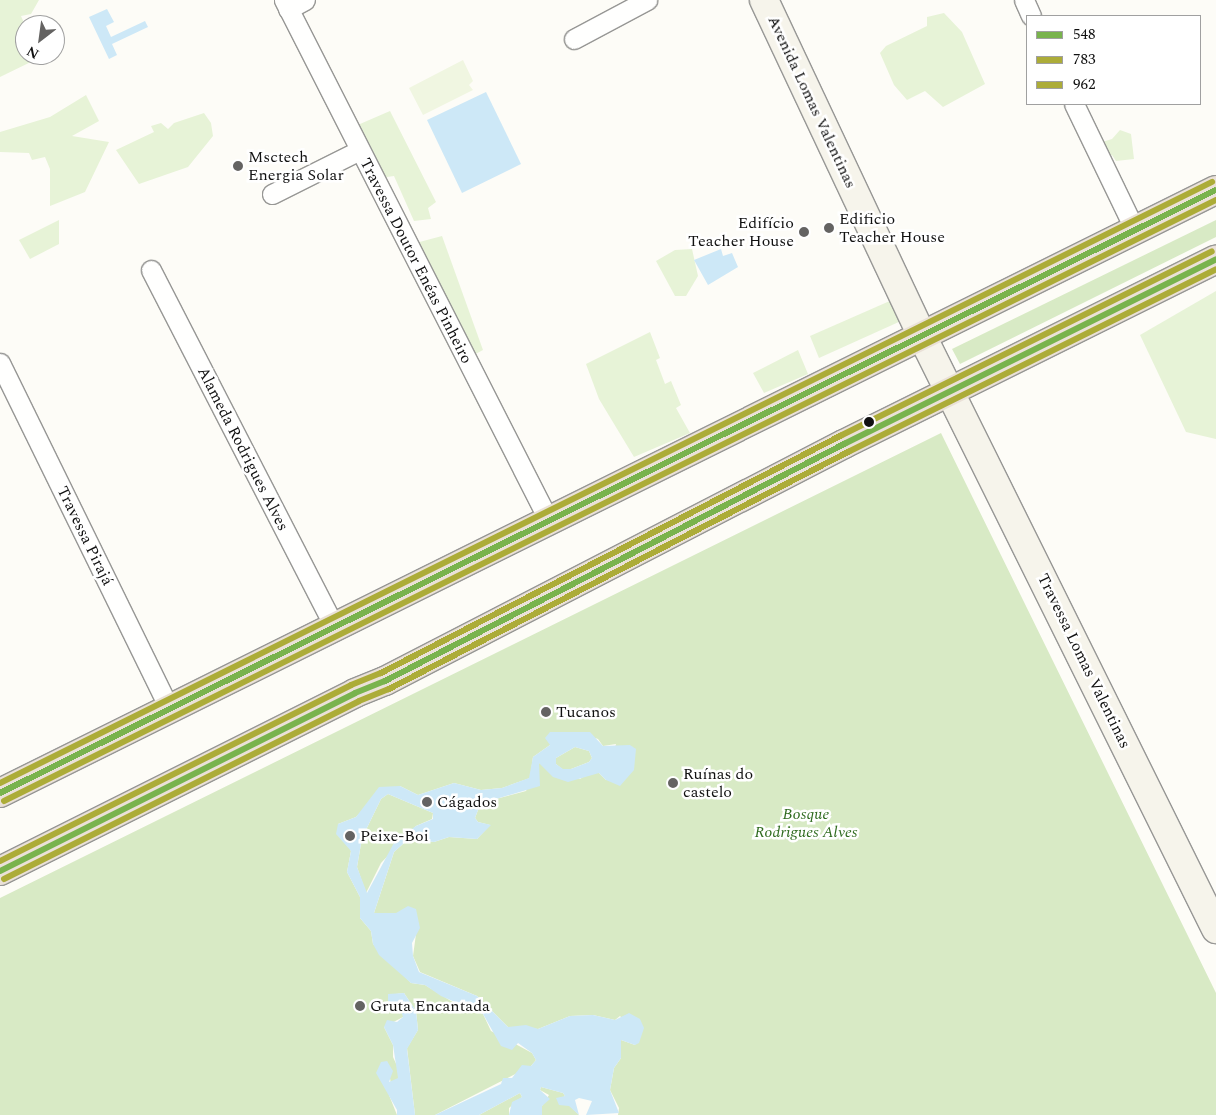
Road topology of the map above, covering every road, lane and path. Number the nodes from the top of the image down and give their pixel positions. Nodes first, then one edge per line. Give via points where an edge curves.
1 (305, 0) edge
2 (647, 0) edge
3 (764, 0) edge
4 (1024, 0) edge
5 (286, 5) edge
6 (1031, 15) edge
7 (574, 39) dead end
8 (1074, 105) edge
9 (360, 150) junction
10 (1216, 190) edge
11 (272, 194) dead end
12 (1135, 230) junction
13 (1216, 259) edge
14 (151, 270) dead end
15 (922, 336) junction
16 (0, 363) edge
17 (952, 393) junction
18 (549, 521) junction
19 (335, 628) junction
20 (170, 710) junction
21 (0, 792) edge
22 (0, 871) edge
23 (1216, 929) edge

1 - 5 street
2 - 7 street
3 - 15 street, Avenida Lomas Valentinas
4 - 6 street
5 - 9 street, Travessa Doutor Enéas Pinheiro
8 - 12 street
9 - 11 street
9 - 18 street, Travessa Doutor Enéas Pinheiro
10 - 12 highway
12 - 15 highway
13 - 17 highway
14 - 19 street, Alameda Rodrigues Alves
15 - 17 street, Avenida Lomas Valentinas
15 - 18 highway
16 - 20 street, Travessa Pirajá
17 - 22 highway via 835,449 385,681
17 - 23 street, Travessa Lomas Valentinas
18 - 19 highway
19 - 20 highway
20 - 21 highway

